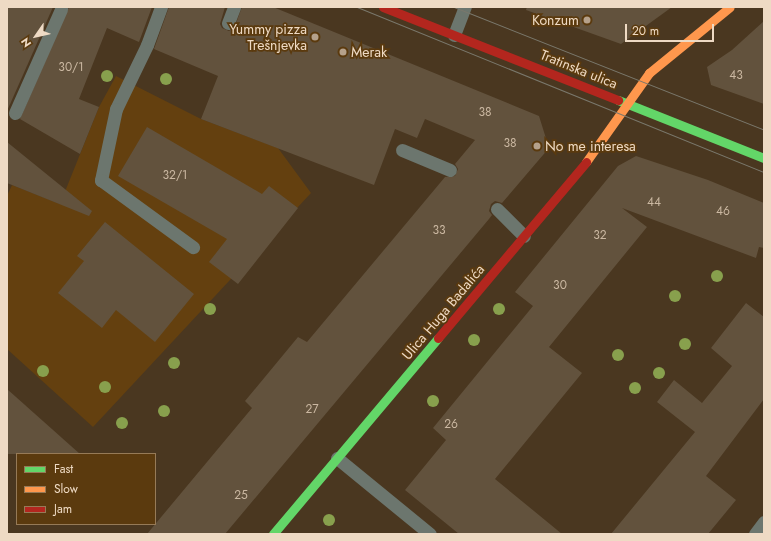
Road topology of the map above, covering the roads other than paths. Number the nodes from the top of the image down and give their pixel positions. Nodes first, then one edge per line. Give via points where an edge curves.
1 (161, 7) edge
2 (234, 7) edge
3 (382, 7) edge
4 (465, 7) edge
5 (730, 7) edge
6 (61, 9) dead end
7 (228, 23) dead end
8 (454, 35) junction
9 (628, 103) junction
10 (15, 113) dead end
11 (402, 150) dead end
12 (764, 158) edge
13 (450, 170) dead end
14 (497, 209) dead end
15 (524, 236) junction
16 (193, 247) dead end
17 (337, 458) junction
18 (764, 522) edge
19 (273, 534) edge
20 (430, 534) edge
21 (755, 534) edge

1 - 16 lane via 147,46 116,108 100,180
2 - 7 lane
3 - 8 street, Tratinska ulica
4 - 8 lane
5 - 9 street, Ulica Huga Badalića via 656,65
6 - 10 lane
8 - 9 street, Tratinska ulica
9 - 12 street, Tratinska ulica
9 - 15 street, Ulica Huga Badalića via 605,140
11 - 13 lane
14 - 15 lane
15 - 17 street, Ulica Huga Badalića
17 - 19 street, Ulica Huga Badalića
17 - 20 lane
18 - 21 lane

